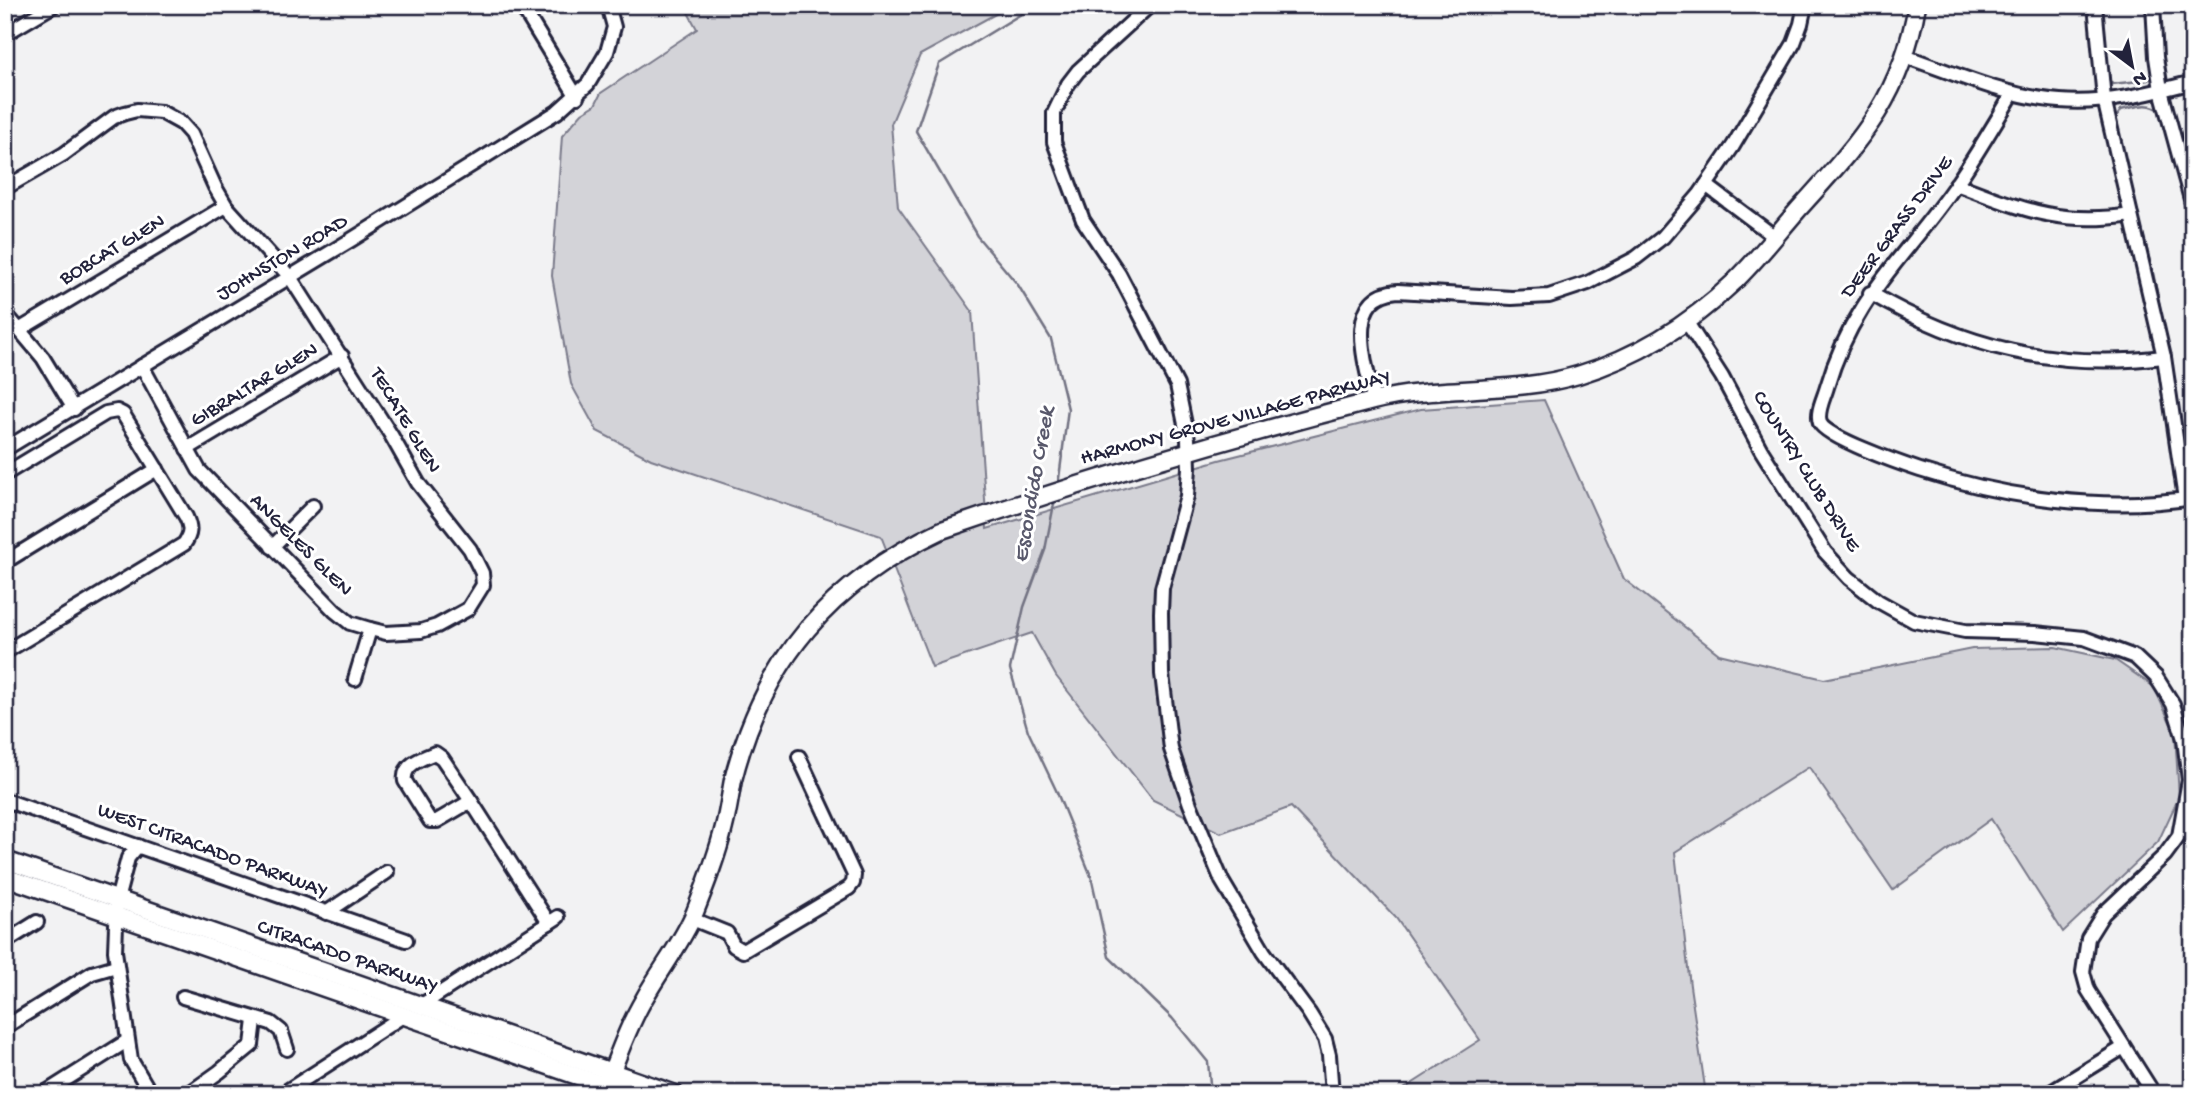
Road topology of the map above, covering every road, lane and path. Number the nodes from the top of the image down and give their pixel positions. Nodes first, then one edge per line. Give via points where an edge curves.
1 (54, 5) edge
2 (520, 5) edge
3 (608, 5) edge
4 (1150, 5) edge
5 (1805, 5) edge
6 (1917, 5) edge
7 (2095, 5) edge
8 (2153, 5) edge
9 (5, 34) edge
10 (1904, 56) junction
11 (2193, 82) edge
12 (2161, 90) junction
13 (2013, 93) junction
14 (577, 97) junction
15 (2104, 99) junction
16 (1956, 184) junction
17 (1706, 185) junction
18 (5, 188) edge
19 (226, 205) junction
20 (2193, 207) edge
21 (2131, 215) junction
22 (1774, 237) junction
23 (290, 277) junction
24 (1870, 293) junction
25 (5, 313) edge
26 (1686, 321) junction
27 (19, 330) junction
28 (342, 356) junction
29 (2164, 357) junction
30 (142, 366) junction
31 (1374, 401) junction
32 (74, 408) junction
33 (5, 449) edge
34 (187, 449) junction
35 (1189, 451) junction
36 (157, 469) junction
37 (5, 474) edge
38 (2189, 498) edge
39 (313, 506) dead end
40 (272, 547) junction
41 (5, 562) edge
42 (483, 584) joint
43 (370, 629) junction
44 (5, 653) edge
45 (355, 679) dead end
46 (799, 757) dead end
47 (5, 800) edge
48 (471, 801) junction
49 (138, 846) junction
50 (5, 860) edge
51 (387, 872) dead end
52 (5, 877) edge
53 (117, 908) junction
54 (326, 913) junction
55 (692, 919) junction
56 (37, 922) dead end
57 (406, 940) dead end
58 (5, 942) edge
59 (116, 965) junction
60 (183, 997) dead end
61 (369, 1004) junction
62 (419, 1006) junction
63 (403, 1016) junction
64 (255, 1020) junction
65 (5, 1027) edge
66 (127, 1041) junction
67 (2124, 1047) junction
68 (287, 1048) dead end
69 (609, 1079) junction
70 (43, 1094) edge
71 (151, 1094) edge
72 (188, 1094) edge
73 (282, 1094) edge
74 (629, 1094) edge
75 (675, 1094) edge
76 (1332, 1094) edge
77 (2048, 1094) edge
78 (2154, 1094) edge

1 - 9 street
2 - 14 street
3 - 14 street, JOHNSTON ROAD via 614,27 607,52
4 - 35 street via 1078,71 1058,100 1052,128 1059,162 1083,220 1119,274 1177,385
5 - 17 street via 1786,59
6 - 10 main road
7 - 15 street
8 - 12 street
10 - 13 street
10 - 22 main road via 1873,122
11 - 12 street
12 - 15 street
12 - 20 street
13 - 15 street via 2056,101
13 - 16 street, DEER GRASS DRIVE
14 - 23 street, JOHNSTON ROAD
15 - 21 street
16 - 21 street via 2018,208 2057,217 2089,220
16 - 24 street, DEER GRASS DRIVE
17 - 22 street
17 - 31 street via 1651,247 1576,288 1537,298 1381,294 1367,308 1362,324
18 - 19 street, TECATE GLEN via 64,154 114,117 137,110 160,112 181,123 199,147
19 - 23 street, TECATE GLEN
19 - 27 street, BOBCAT GLEN
21 - 29 street
22 - 26 main road via 1733,283
23 - 28 street, TECATE GLEN
23 - 30 street, JOHNSTON ROAD
24 - 29 street via 1928,323 2004,350 2088,362
24 - 38 street, DEER GRASS DRIVE via 1836,357 1819,413 1822,427 1832,434 1922,470 2013,493 2109,502
25 - 27 street
26 - 31 main road, HARMONY GROVE VILLAGE PARKWAY via 1629,355 1563,379 1512,388 1421,392
26 - 67 street, COUNTRY CLUB DRIVE via 1825,552 1878,601 1914,621 1965,631 2084,638 2135,657 2156,677 2173,704 2184,739 2189,780 2179,836 2103,914 2088,938 2084,958 2088,990
27 - 32 street
28 - 34 street, GIBRALTAR GLEN
28 - 42 street, TECATE GLEN via 418,482 477,560
29 - 38 street
30 - 32 street, JOHNSTON ROAD
30 - 34 street, ANGELES GLEN
31 - 35 main road, HARMONY GROVE VILLAGE PARKWAY
32 - 33 street, JOHNSTON ROAD
34 - 40 street, ANGELES GLEN via 199,470
35 - 55 main road, HARMONY GROVE VILLAGE PARKWAY via 942,530 875,566 843,593 787,655 761,700
35 - 76 street via 1187,496 1162,588 1162,674 1171,749 1227,891 1325,1039
36 - 37 street via 117,411 106,413
36 - 41 street
36 - 44 street via 190,525 191,535 184,544
39 - 40 street
40 - 43 street, ANGELES GLEN via 335,611 350,623
42 - 43 street, ANGELES GLEN via 468,609 437,626 405,633
43 - 45 street
46 - 55 street via 854,874 853,883 743,951 727,933
47 - 49 street, WEST CITRACADO PARKWAY
48 - 48 street via 435,753 407,768 405,781 430,821 438,821
48 - 62 street via 553,920
49 - 53 street via 128,858
49 - 54 street, WEST CITRACADO PARKWAY
50 - 53 main road, CITRACADO PARKWAY
51 - 54 street
52 - 53 main road, CITRACADO PARKWAY
53 - 59 street
53 - 61 main road, CITRACADO PARKWAY
53 - 62 main road, CITRACADO PARKWAY
54 - 57 street, WEST CITRACADO PARKWAY
55 - 69 main road, HARMONY GROVE VILLAGE PARKWAY via 634,1018
56 - 58 street
59 - 65 street via 92,973
59 - 66 street
60 - 64 street
61 - 62 main road via 379,1001 409,1011
61 - 63 main road, CITRACADO PARKWAY
62 - 69 main road, CITRACADO PARKWAY
63 - 69 main road, CITRACADO PARKWAY
63 - 73 street
64 - 68 street via 276,1025
64 - 72 street via 252,1045
66 - 70 street
66 - 71 street via 131,1060
67 - 77 street
67 - 78 street, COUNTRY CLUB DRIVE
69 - 74 main road, CITRACADO PARKWAY
69 - 75 main road, CITRACADO PARKWAY

